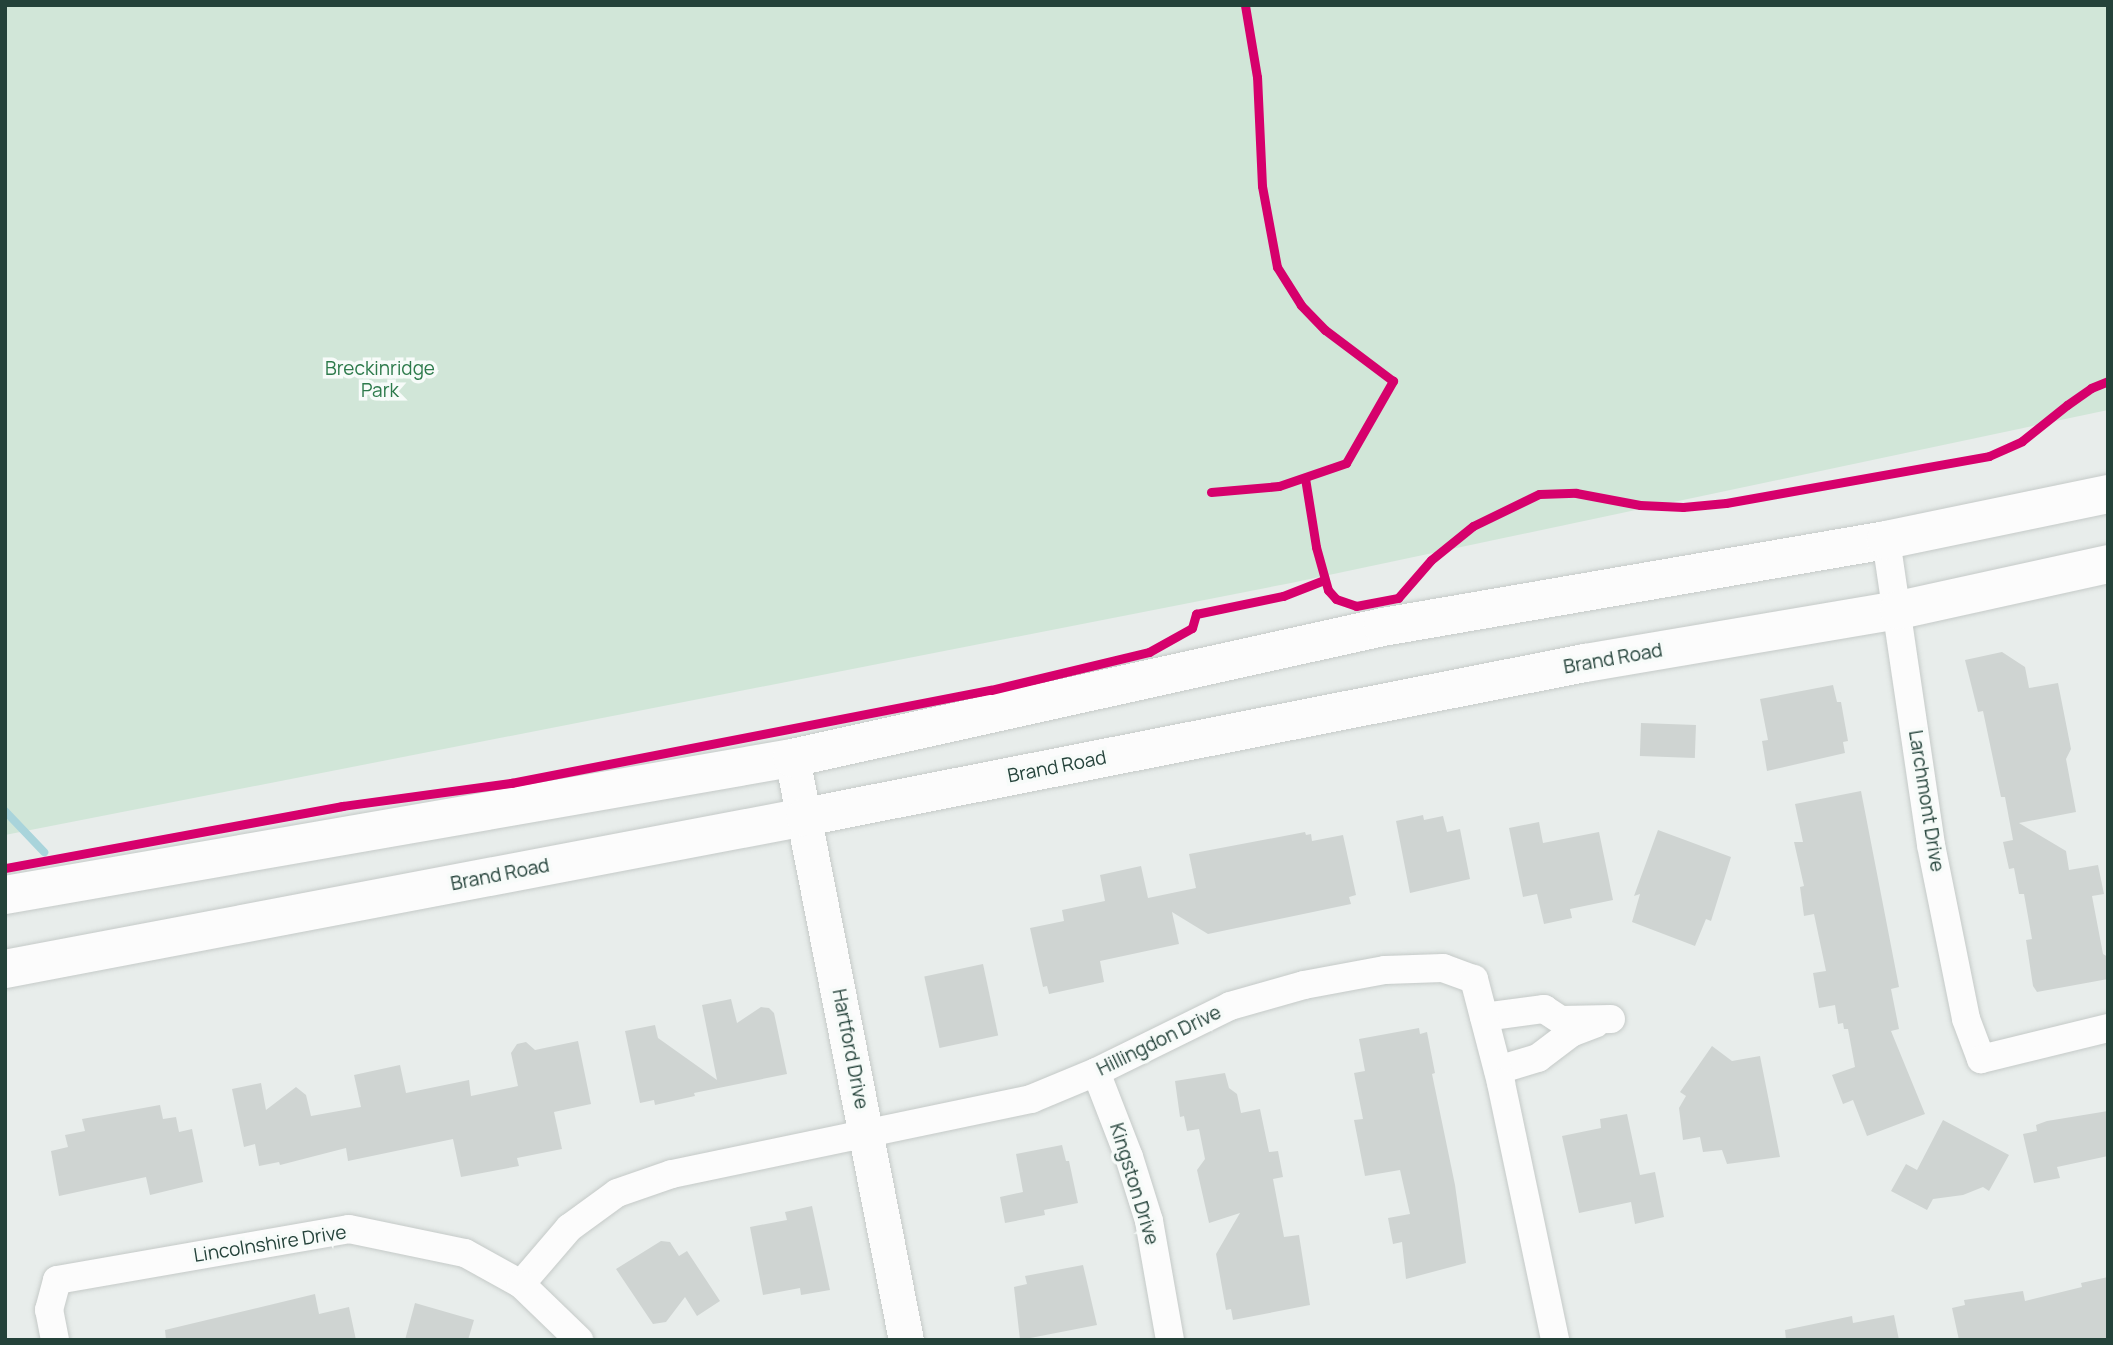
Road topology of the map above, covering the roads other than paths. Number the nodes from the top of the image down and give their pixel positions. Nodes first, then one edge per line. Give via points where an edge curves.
1 (2108, 494) edge
2 (1886, 540) junction
3 (2108, 564) edge
4 (1899, 610) junction
5 (792, 758) junction
6 (805, 817) junction
7 (5, 895) edge
8 (5, 969) edge
9 (1485, 1017) junction
10 (2108, 1028) edge
11 (1498, 1070) junction
12 (1096, 1072) junction
13 (866, 1132) junction
14 (521, 1284) junction
15 (55, 1340) edge
16 (579, 1340) edge
17 (906, 1340) edge
18 (1170, 1340) edge
19 (1556, 1340) edge

1 - 2 main road
2 - 4 street, Larchmont Drive
2 - 5 main road via 1383,627
3 - 4 main road, Brand Road
4 - 6 main road, Brand Road via 1585,663
4 - 10 street, Larchmont Drive via 1931,845 1966,1019 1981,1059
5 - 6 street, Hartford Drive
5 - 7 main road
6 - 8 main road, Brand Road
6 - 13 street, Hartford Drive
9 - 11 street, Hillingdon Drive
9 - 11 street via 1544,1009 1561,1020 1611,1019 1571,1033 1538,1058
9 - 12 street, Hillingdon Drive via 1474,979 1443,968 1385,970 1304,985 1230,1006
11 - 19 street, Hillingdon Drive
12 - 13 street, Hillingdon Drive via 1031,1099
12 - 18 street, Kingston Drive via 1149,1221
13 - 14 street, Hillingdon Drive via 672,1174 617,1193 569,1228
13 - 17 street, Hartford Drive
14 - 15 street, Lincolnshire Drive via 465,1253 349,1229 57,1280 49,1310
14 - 16 street, Lincolnshire Drive

